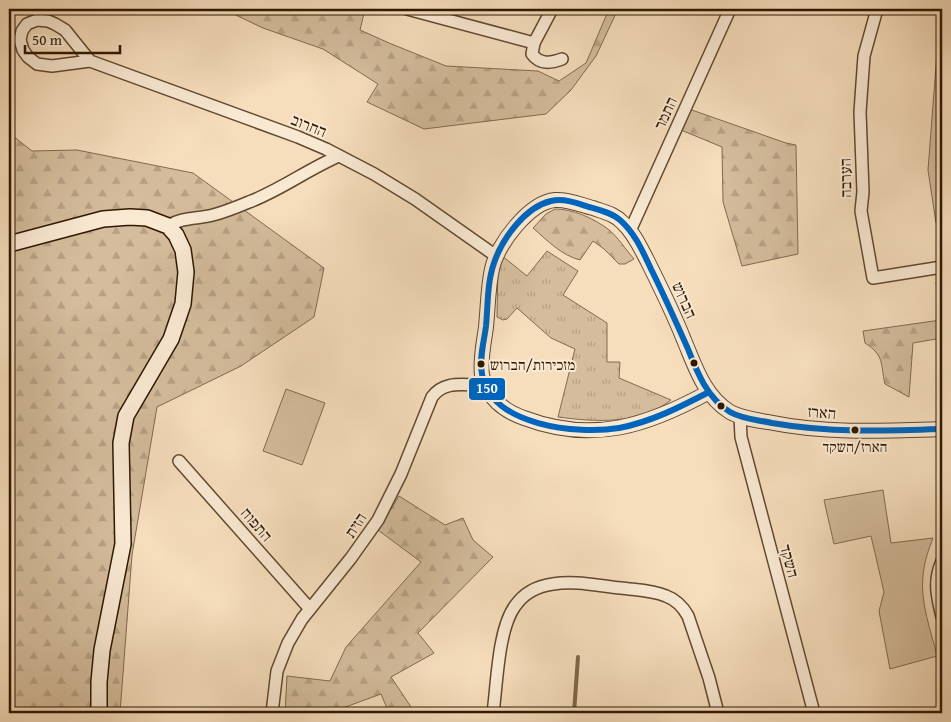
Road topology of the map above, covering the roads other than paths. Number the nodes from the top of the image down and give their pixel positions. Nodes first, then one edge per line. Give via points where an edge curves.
1 (407, 9) edge
2 (552, 9) edge
3 (730, 9) edge
4 (877, 9) edge
5 (534, 43) junction
6 (562, 59) dead end
7 (90, 61) junction
8 (339, 156) junction
9 (168, 226) junction
10 (630, 231) junction
11 (9, 244) edge
12 (496, 256) junction
13 (942, 267) edge
14 (485, 385) junction
15 (709, 392) junction
16 (740, 416) junction
17 (942, 429) edge
18 (179, 461) dead end
19 (942, 561) edge
20 (310, 608) junction
21 (942, 617) edge
22 (99, 713) edge
23 (272, 713) edge
24 (493, 713) edge
25 (718, 713) edge
26 (814, 713) edge

1 - 5 street
2 - 5 street
3 - 10 street, התמר
4 - 13 street, הערבה via 864,56 860,112 861,211 873,278
5 - 6 street via 532,54 538,60 546,63
7 - 7 street, החרוב via 55,24 36,20 22,31 23,50 37,64 52,66
7 - 8 street, החרוב via 298,137
8 - 9 street via 252,201
8 - 12 street, החרוב via 409,195
9 - 11 main road via 147,218 103,218
9 - 22 main road via 183,250 186,272 183,304 171,338 126,416 121,443 123,544 102,650
10 - 12 street, הברוש via 610,214 572,202 552,201 535,208 511,233
10 - 15 street, הברוש via 667,301 696,372
12 - 14 street, הברוש via 482,362
14 - 15 street via 496,402 516,415 578,431 634,425 671,412
14 - 20 street, הזית via 452,384 436,391 402,474 381,514 352,558
15 - 16 street, הארז via 725,408
16 - 17 street, הארז via 826,430
16 - 26 street, השקד via 741,437
18 - 20 street, התפוח
19 - 21 street via 936,584
20 - 23 street, הזית via 282,656 274,687
24 - 25 street via 502,640 514,606 536,589 572,582 656,593 684,608

